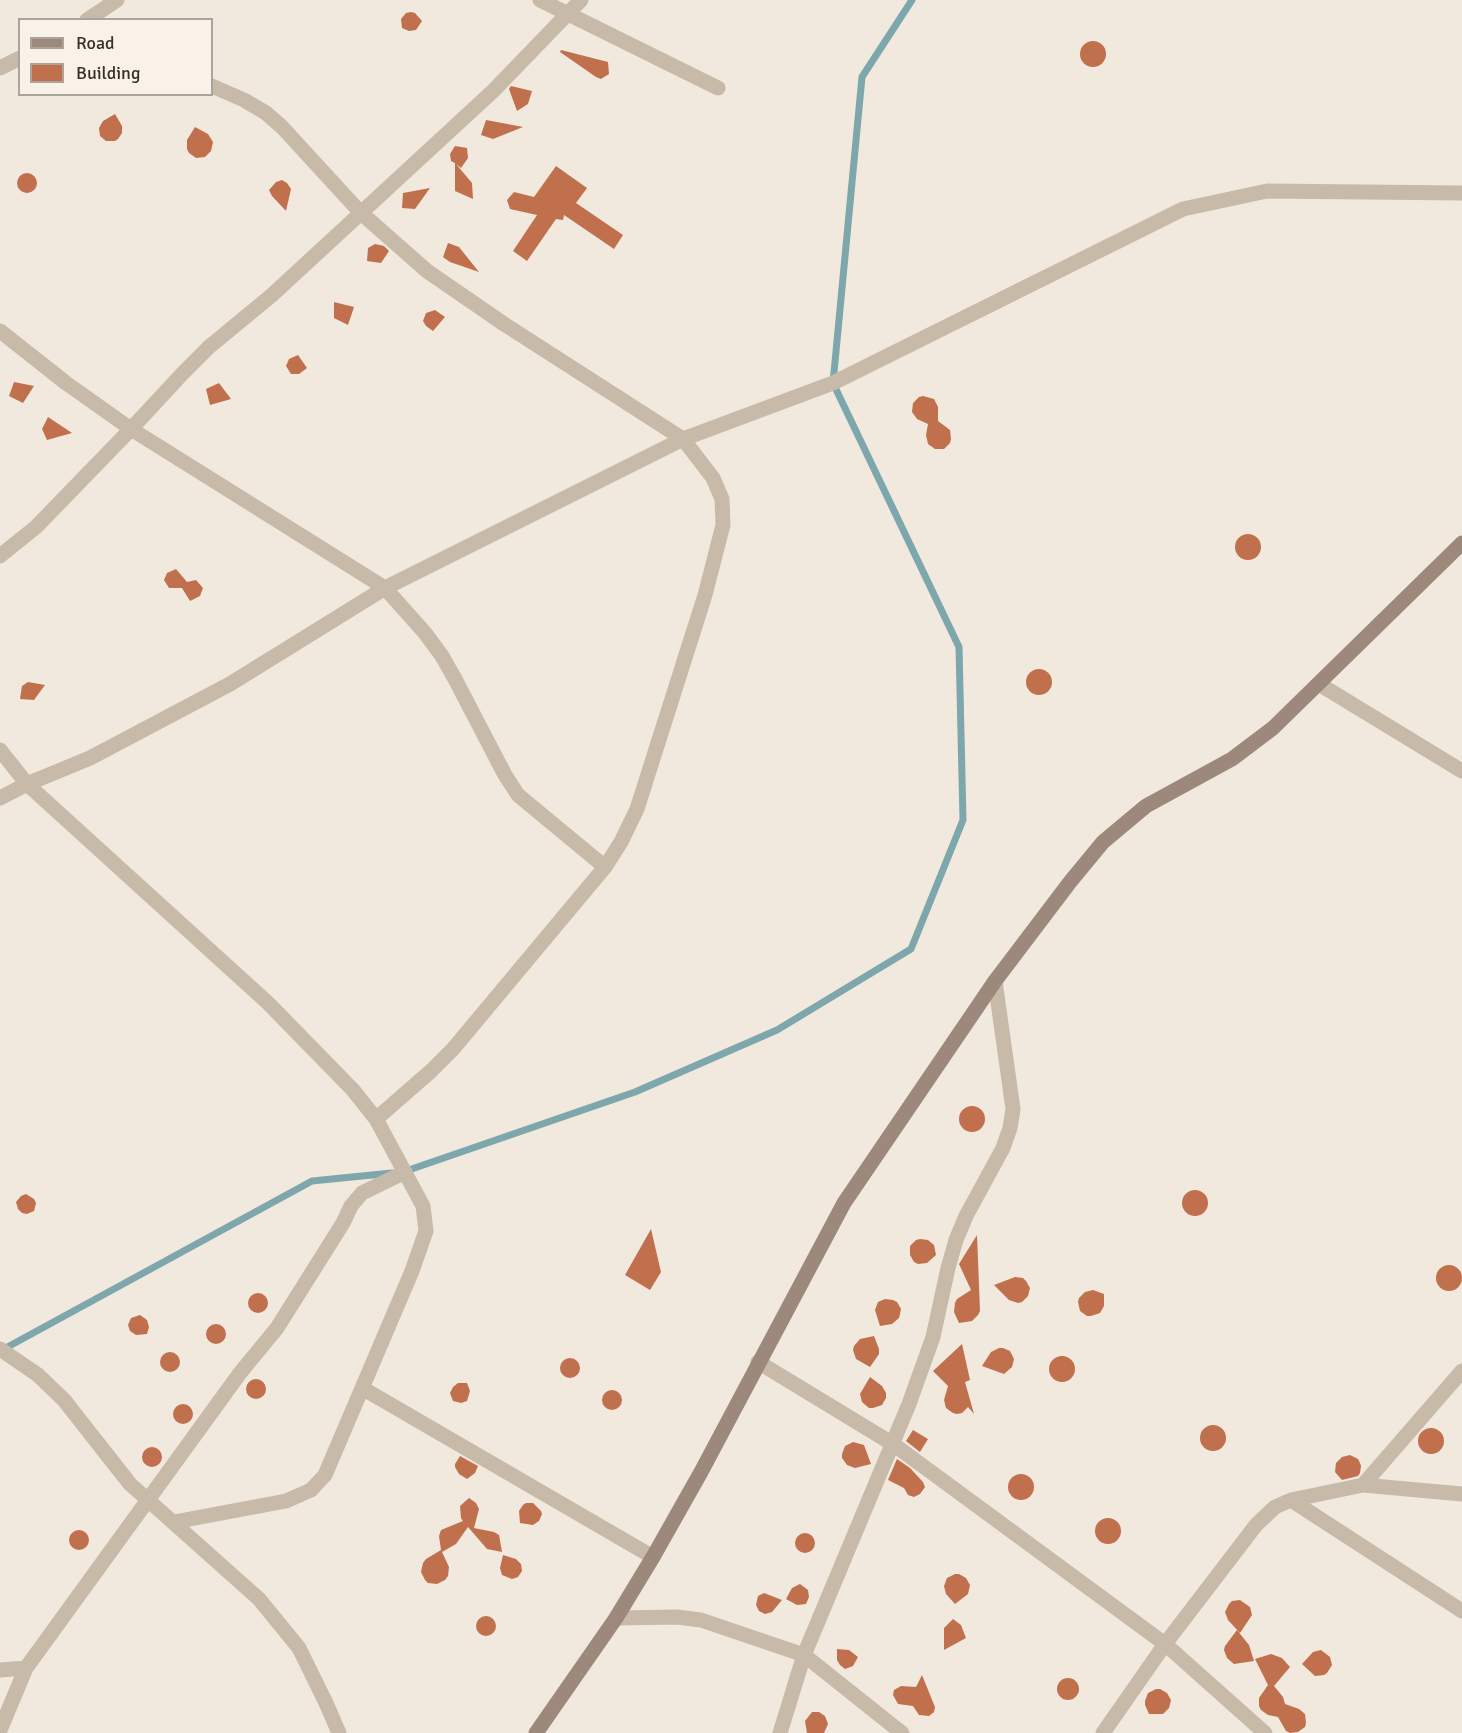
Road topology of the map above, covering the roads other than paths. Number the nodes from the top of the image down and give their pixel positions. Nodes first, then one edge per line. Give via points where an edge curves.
1 (117, 0) edge
2 (540, 0) edge
3 (581, 0) edge
4 (568, 15) junction
5 (90, 18) edge
6 (18, 59) edge
7 (0, 69) edge
8 (213, 86) edge
9 (718, 88) dead end
10 (1462, 192) edge
11 (360, 212) junction
12 (0, 331) edge
13 (131, 429) junction
14 (683, 439) junction
15 (1462, 543) edge
16 (0, 556) edge
17 (385, 588) junction
18 (1319, 684) junction
19 (0, 750) edge
20 (1462, 771) edge
21 (27, 784) junction
22 (0, 798) edge
23 (605, 867) junction
24 (995, 981) junction
25 (376, 1119) junction
26 (405, 1172) junction
27 (0, 1349) edge
28 (758, 1362) junction
29 (1462, 1371) edge
30 (363, 1388) junction
31 (893, 1444) junction
32 (1363, 1485) junction
33 (1462, 1494) edge
34 (148, 1500) junction
35 (1291, 1500) junction
36 (174, 1522) junction
37 (653, 1557) junction
38 (1462, 1611) edge
39 (616, 1618) junction
40 (1165, 1644) junction
41 (804, 1655) junction
42 (26, 1668) junction
43 (0, 1670) edge
44 (0, 1730) edge
45 (339, 1733) edge
46 (536, 1733) edge
47 (780, 1733) edge
48 (902, 1733) edge
49 (1103, 1733) edge
50 (1265, 1733) edge

1 - 5 street
2 - 4 street
3 - 4 street
4 - 9 street
4 - 11 street via 493,91
6 - 7 street
8 - 11 street via 266,113
10 - 14 street via 1267,191 1183,209 833,383
11 - 13 street via 272,295 209,347
11 - 14 street via 427,271 468,300
12 - 13 street
13 - 16 street via 36,527
13 - 17 street
14 - 17 street
14 - 23 street via 713,478 722,499 723,525 705,595 637,809
15 - 18 main road
17 - 21 street via 230,684 90,758
17 - 23 street via 442,656 518,795
18 - 20 street
18 - 24 main road via 1273,728 1232,759 1146,806 1103,842
19 - 21 street
21 - 22 street
21 - 25 street via 268,1003
23 - 25 street via 453,1049
24 - 28 main road via 844,1203
24 - 31 street via 1013,1109 1010,1128 956,1240 933,1337
25 - 26 street
26 - 30 street via 423,1206 426,1231
26 - 34 street via 362,1194 351,1206 277,1328
27 - 34 street via 64,1400 119,1472
28 - 31 street
28 - 37 main road
29 - 32 street
30 - 36 street via 325,1475 311,1490 286,1501
30 - 37 street
31 - 40 street
31 - 41 street
32 - 33 street
32 - 35 street
34 - 36 street
34 - 42 street
35 - 38 street
35 - 40 street via 1275,1507 1256,1526
36 - 45 street via 259,1599 299,1648
37 - 39 main road
39 - 41 street via 701,1620
39 - 46 main road
40 - 49 street
40 - 50 street
41 - 47 street
41 - 48 street
42 - 43 street
42 - 44 street

